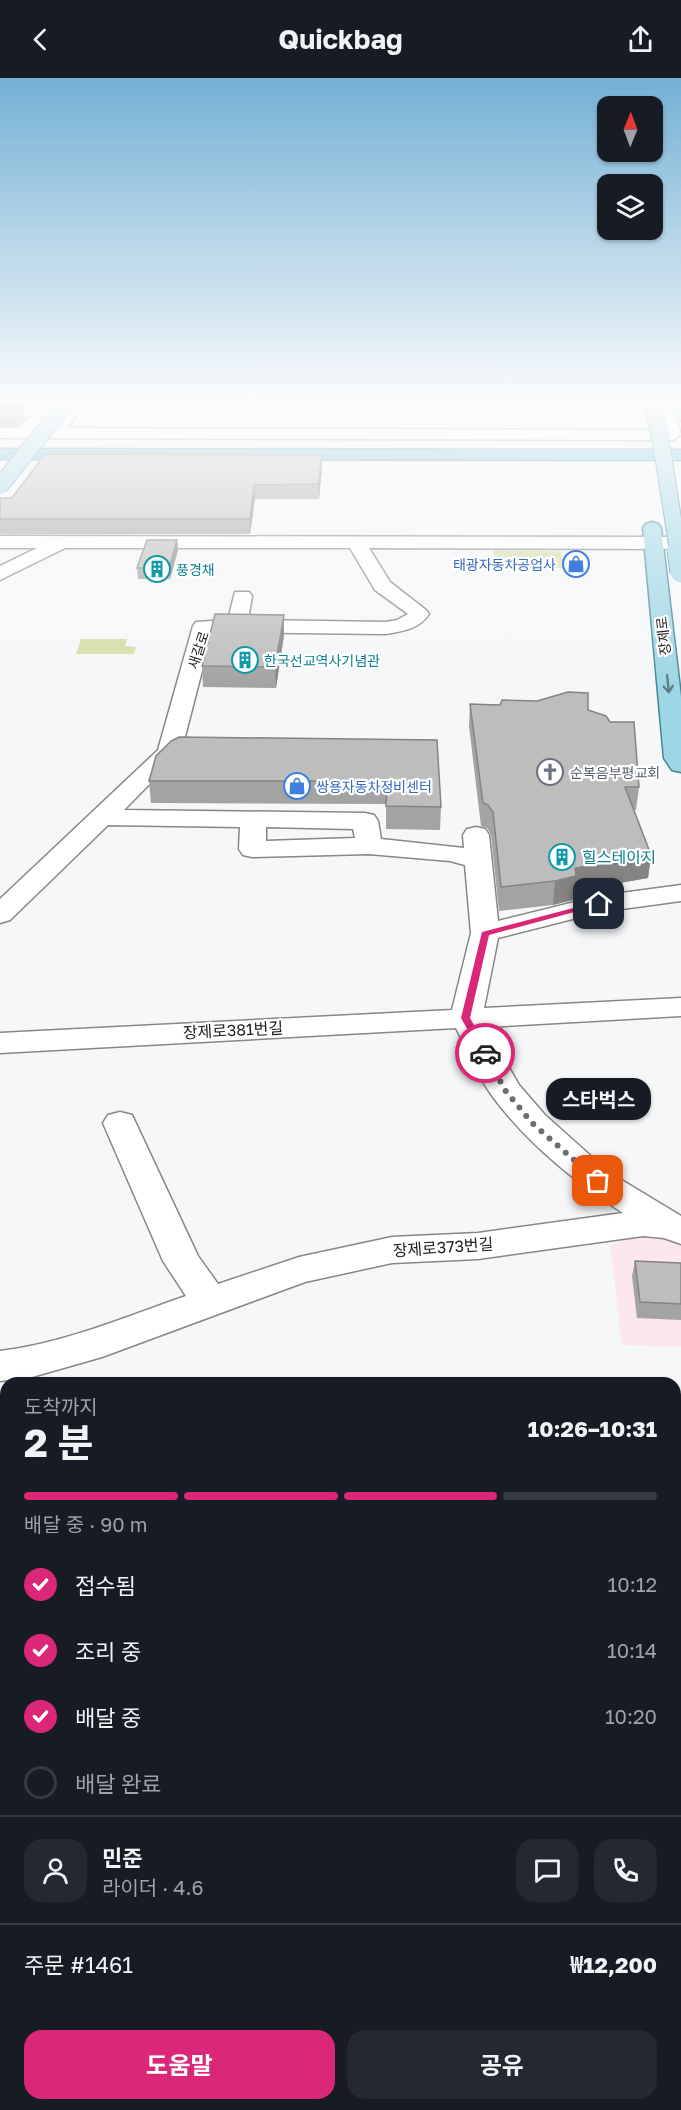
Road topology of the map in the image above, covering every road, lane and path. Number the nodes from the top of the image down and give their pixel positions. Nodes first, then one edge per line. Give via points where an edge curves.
1 (669, 496) edge
2 (649, 507) dead end
3 (653, 535) junction
4 (0, 542) edge
5 (63, 542) junction
6 (356, 543) junction
7 (681, 543) edge
8 (681, 572) edge
9 (0, 574) edge
10 (242, 596) dead end
11 (237, 626) junction
12 (681, 765) edge
13 (102, 817) junction
14 (252, 826) dead end
15 (369, 846) junction
16 (681, 893) edge
17 (0, 914) edge
18 (485, 933) junction
19 (681, 1007) edge
20 (466, 1018) junction
21 (0, 1043) edge
22 (120, 1123) dead end
23 (676, 1228) edge
24 (210, 1302) junction
25 (0, 1366) edge

1 - 8 main road, bridge
2 - 3 main road, 장제로
3 - 6 street
3 - 7 street
3 -> 12 main road, 장제로 via 676,758
4 - 5 street
5 - 6 street
5 - 9 street
6 - 11 street, 새갈로 via 382,586 416,609 419,614 415,620 386,628
10 - 11 street
11 - 13 street, 새갈로 via 203,626 169,752
13 - 15 street via 365,821
13 - 17 street, 새갈로
14 - 15 street via 252,849
15 - 18 street via 452,853 478,848
16 - 18 street via 599,904
18 - 20 street
19 - 20 street, 장제로381번길
20 - 21 street, 장제로381번길
20 - 23 street via 505,1090 532,1123 598,1181
22 - 24 street via 182,1261
23 - 24 street, 장제로373번길 via 643,1223 478,1246 392,1250 299,1270
24 - 25 street, 장제로373번길 via 88,1346 32,1362

